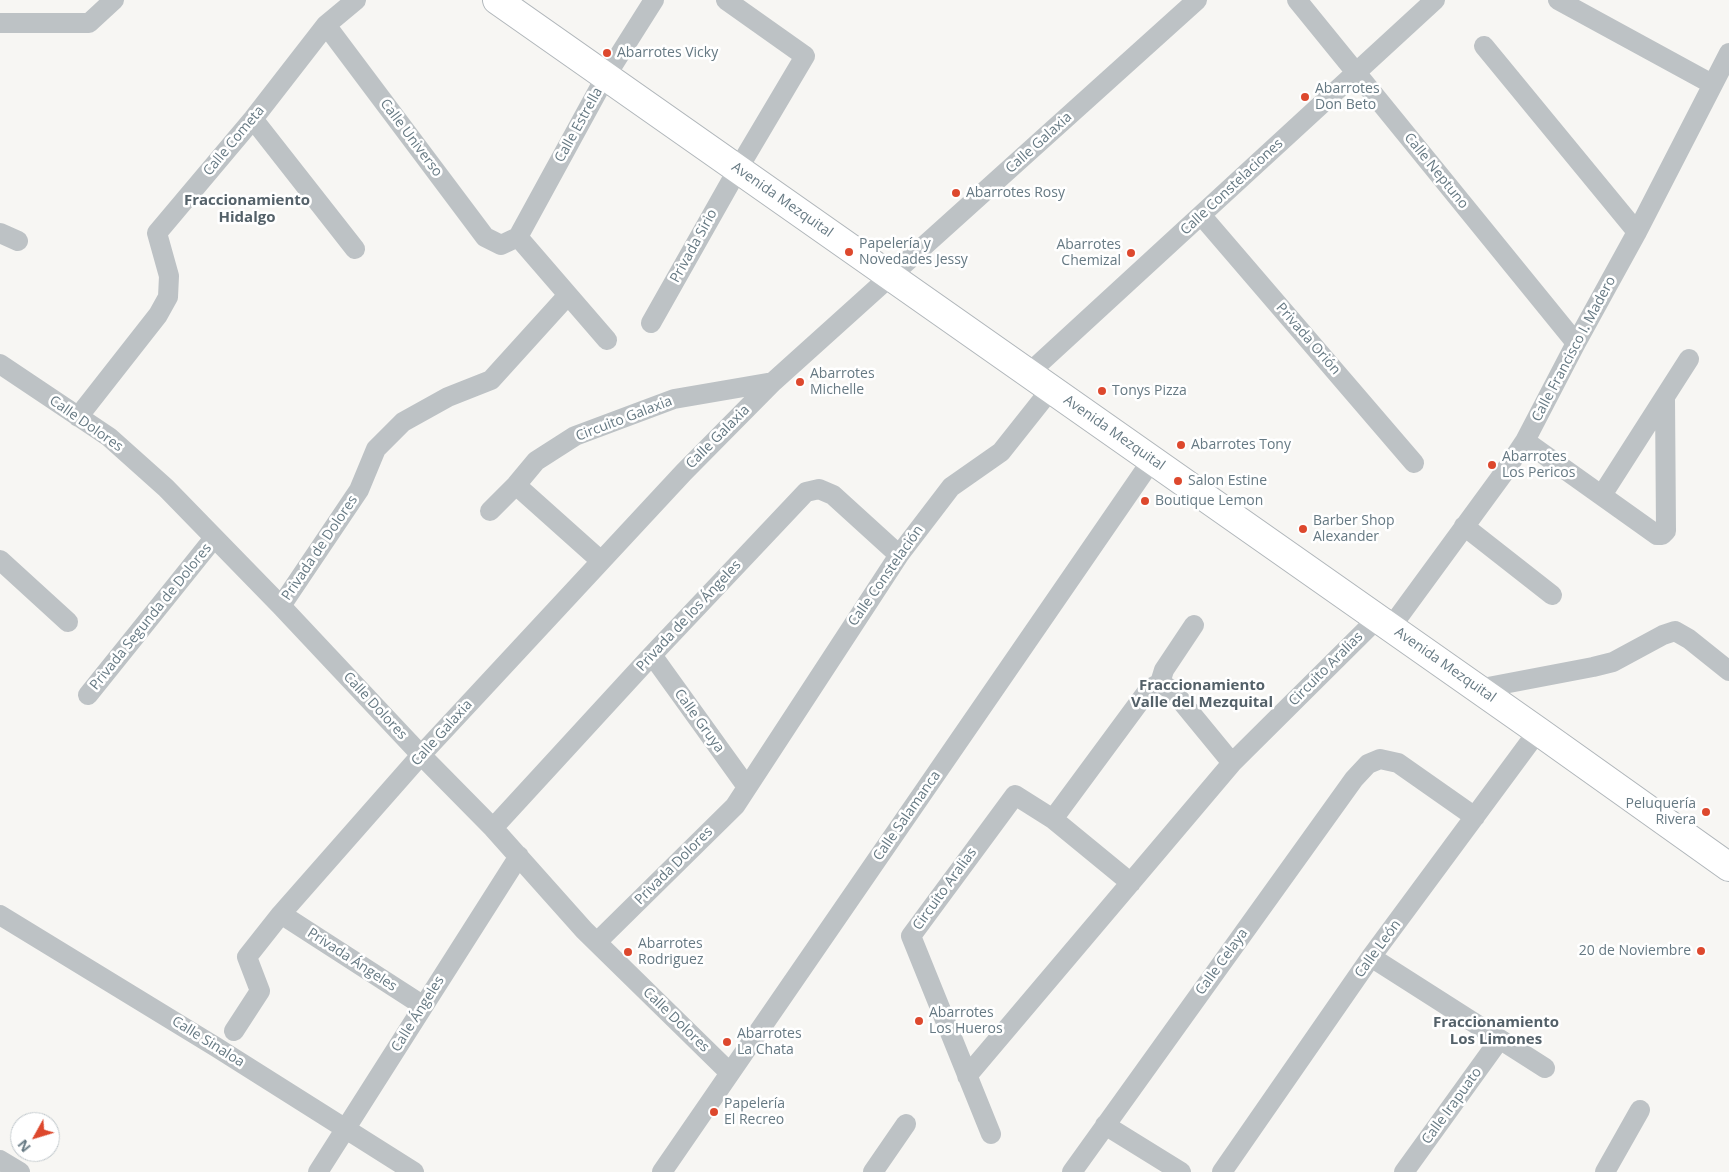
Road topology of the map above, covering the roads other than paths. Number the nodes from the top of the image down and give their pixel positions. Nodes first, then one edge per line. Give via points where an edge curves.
1 (114, 0) edge
2 (356, 0) edge
3 (497, 0) edge
4 (654, 0) edge
5 (726, 0) edge
6 (1197, 0) edge
7 (1297, 0) edge
8 (1435, 0) edge
9 (1558, 0) edge
10 (0, 23) edge
11 (326, 25) junction
12 (1484, 46) dead end
13 (1729, 53) edge
14 (1356, 73) junction
15 (606, 76) junction
16 (1712, 84) junction
17 (253, 119) junction
18 (738, 169) junction
19 (1201, 216) junction
20 (1637, 232) junction
21 (510, 241) junction
22 (354, 250) dead end
23 (891, 276) junction
24 (568, 294) junction
25 (651, 323) dead end
26 (607, 340) dead end
27 (1576, 343) junction
28 (1689, 359) dead end
29 (0, 364) edge
30 (1029, 373) junction
31 (772, 382) junction
32 (1051, 389) junction
33 (1665, 398) junction
34 (78, 417) junction
35 (1525, 441) junction
36 (1152, 460) junction
37 (1414, 463) dead end
38 (516, 485) junction
39 (1602, 495) junction
40 (490, 512) dead end
41 (1464, 526) junction
42 (214, 538) junction
43 (898, 555) junction
44 (0, 560) edge
45 (601, 561) junction
46 (1552, 595) dead end
47 (281, 606) junction
48 (68, 622) dead end
49 (1384, 623) junction
50 (1194, 625) dead end
51 (652, 655) junction
52 (1729, 671) edge
53 (1160, 683) junction
54 (1474, 686) junction
55 (88, 696) dead end
56 (1538, 730) junction
57 (422, 756) junction
58 (1232, 763) junction
59 (747, 786) junction
60 (1475, 816) junction
61 (1053, 819) junction
62 (493, 828) junction
63 (519, 856) junction
64 (1729, 867) edge
65 (1130, 884) junction
66 (281, 914) junction
67 (0, 915) edge
68 (597, 942) junction
69 (1371, 958) junction
70 (422, 1006) junction
71 (234, 1031) dead end
72 (1500, 1039) junction
73 (1545, 1068) dead end
74 (730, 1073) junction
75 (967, 1076) junction
76 (1640, 1110) dead end
77 (906, 1124) dead end
78 (1105, 1125) junction
79 (345, 1129) junction
80 (991, 1134) dead end
81 (0, 1160) edge
82 (20, 1172) edge
83 (318, 1172) edge
84 (414, 1172) edge
85 (662, 1172) edge
86 (873, 1172) edge
87 (1072, 1172) edge
88 (1181, 1172) edge
89 (1222, 1172) edge
90 (1404, 1172) edge
91 (1605, 1172) edge

1 - 10 street via 89,23
2 - 11 street, Calle Cometa
3 - 15 street, Avenida Mezquital
4 - 15 street, Calle Estrella
5 - 18 street, Privada Sirio via 805,56
6 - 23 street, Calle Galaxia
7 - 14 street, Calle Neptuno
8 - 14 street, Calle Constelaciones
9 - 16 street
11 - 17 street, Calle Cometa
11 - 21 street, Calle Universo via 485,237
12 - 20 street
13 - 16 street, Calle Francisco I. Madero
14 - 19 street, Calle Constelaciones
14 - 27 street, Calle Neptuno
15 - 18 street, Avenida Mezquital
15 - 21 street, Calle Estrella
16 - 20 street, Calle Francisco I. Madero
17 - 22 street
17 - 34 street, Calle Cometa via 157,233 169,276 168,297
18 - 23 street, Avenida Mezquital
18 - 25 street, Privada Sirio
19 - 30 street, Calle Constelaciones
19 - 37 street, Privada Orión
20 - 27 street, Calle Francisco I. Madero
21 - 24 street, Calle Universo
23 - 30 street, Avenida Mezquital
23 - 31 street, Calle Galaxia
24 - 26 street, Calle Universo
24 - 47 street, Privada de Dolores via 491,380 448,397 403,422 376,450 359,490
27 - 35 street, Calle Francisco I. Madero
28 - 33 street
29 - 34 street, Calle Dolores
30 - 32 street, Avenida Mezquital
31 - 38 street, Circuito Galaxia via 674,399 575,436 536,460
31 - 45 street, Calle Galaxia
32 - 36 street, Avenida Mezquital
32 - 43 street, Calle Constelación via 1001,452 951,487
33 - 39 street
33 - 39 street via 1666,532 1657,535
34 - 42 street, Calle Dolores via 109,437 166,488
35 - 39 street
35 - 41 street, Calle Francisco I. Madero
36 - 49 street, Avenida Mezquital
36 - 74 street, Calle Salamanca
38 - 40 street, Circuito Galaxia
38 - 45 street
41 - 46 street
41 - 49 street, Calle Francisco I. Madero
42 - 47 street, Calle Dolores
42 - 55 street, Privada Segunda de Dolores
43 - 51 street, Privada de los Ángeles via 833,495 819,489 806,492
43 - 59 street, Calle Constelación
44 - 48 street
45 - 57 street, Calle Galaxia
47 - 57 street, Calle Dolores
49 - 54 street, Avenida Mezquital
49 - 58 street, Circuito Aralias
50 - 53 street via 1164,670
51 - 59 street, Calle Gruya
51 - 62 street, Privada de los Ángeles
52 - 54 street via 1675,631 1613,662 1488,687
53 - 58 street via 1172,690
53 - 61 street via 1149,689
54 - 56 street, Avenida Mezquital
56 - 60 street, Calle León
56 - 64 street, Avenida Mezquital
57 - 62 street, Calle Dolores
57 - 66 street, Calle Galaxia
58 - 65 street, Circuito Aralias
59 - 68 street, Privada Dolores via 734,806
60 - 69 street, Calle León
60 - 78 street, Calle Celaya via 1398,762 1380,759 1368,764
61 - 65 street, Circuito Aralias
61 - 75 street, Circuito Aralias via 1015,795 911,936
62 - 63 street, Calle Dolores
63 - 68 street, Calle Dolores
63 - 70 street, Calle Ángeles
65 - 75 street, Circuito Aralias
66 - 70 street, Privada Ángeles
66 - 71 street, Calle Galaxia via 247,957 260,991
67 - 79 street, Calle Sinaloa
68 - 74 street, Calle Dolores
69 - 72 street
69 - 89 street, Calle León
70 - 79 street, Calle Ángeles
72 - 73 street
72 - 90 street, Calle Irapuato
74 - 85 street, Calle Salamanca
75 - 80 street
76 - 91 street
77 - 86 street
78 - 87 street, Calle Celaya
78 - 88 street
79 - 83 street, Calle Ángeles
79 - 84 street, Calle Sinaloa
81 - 82 street

